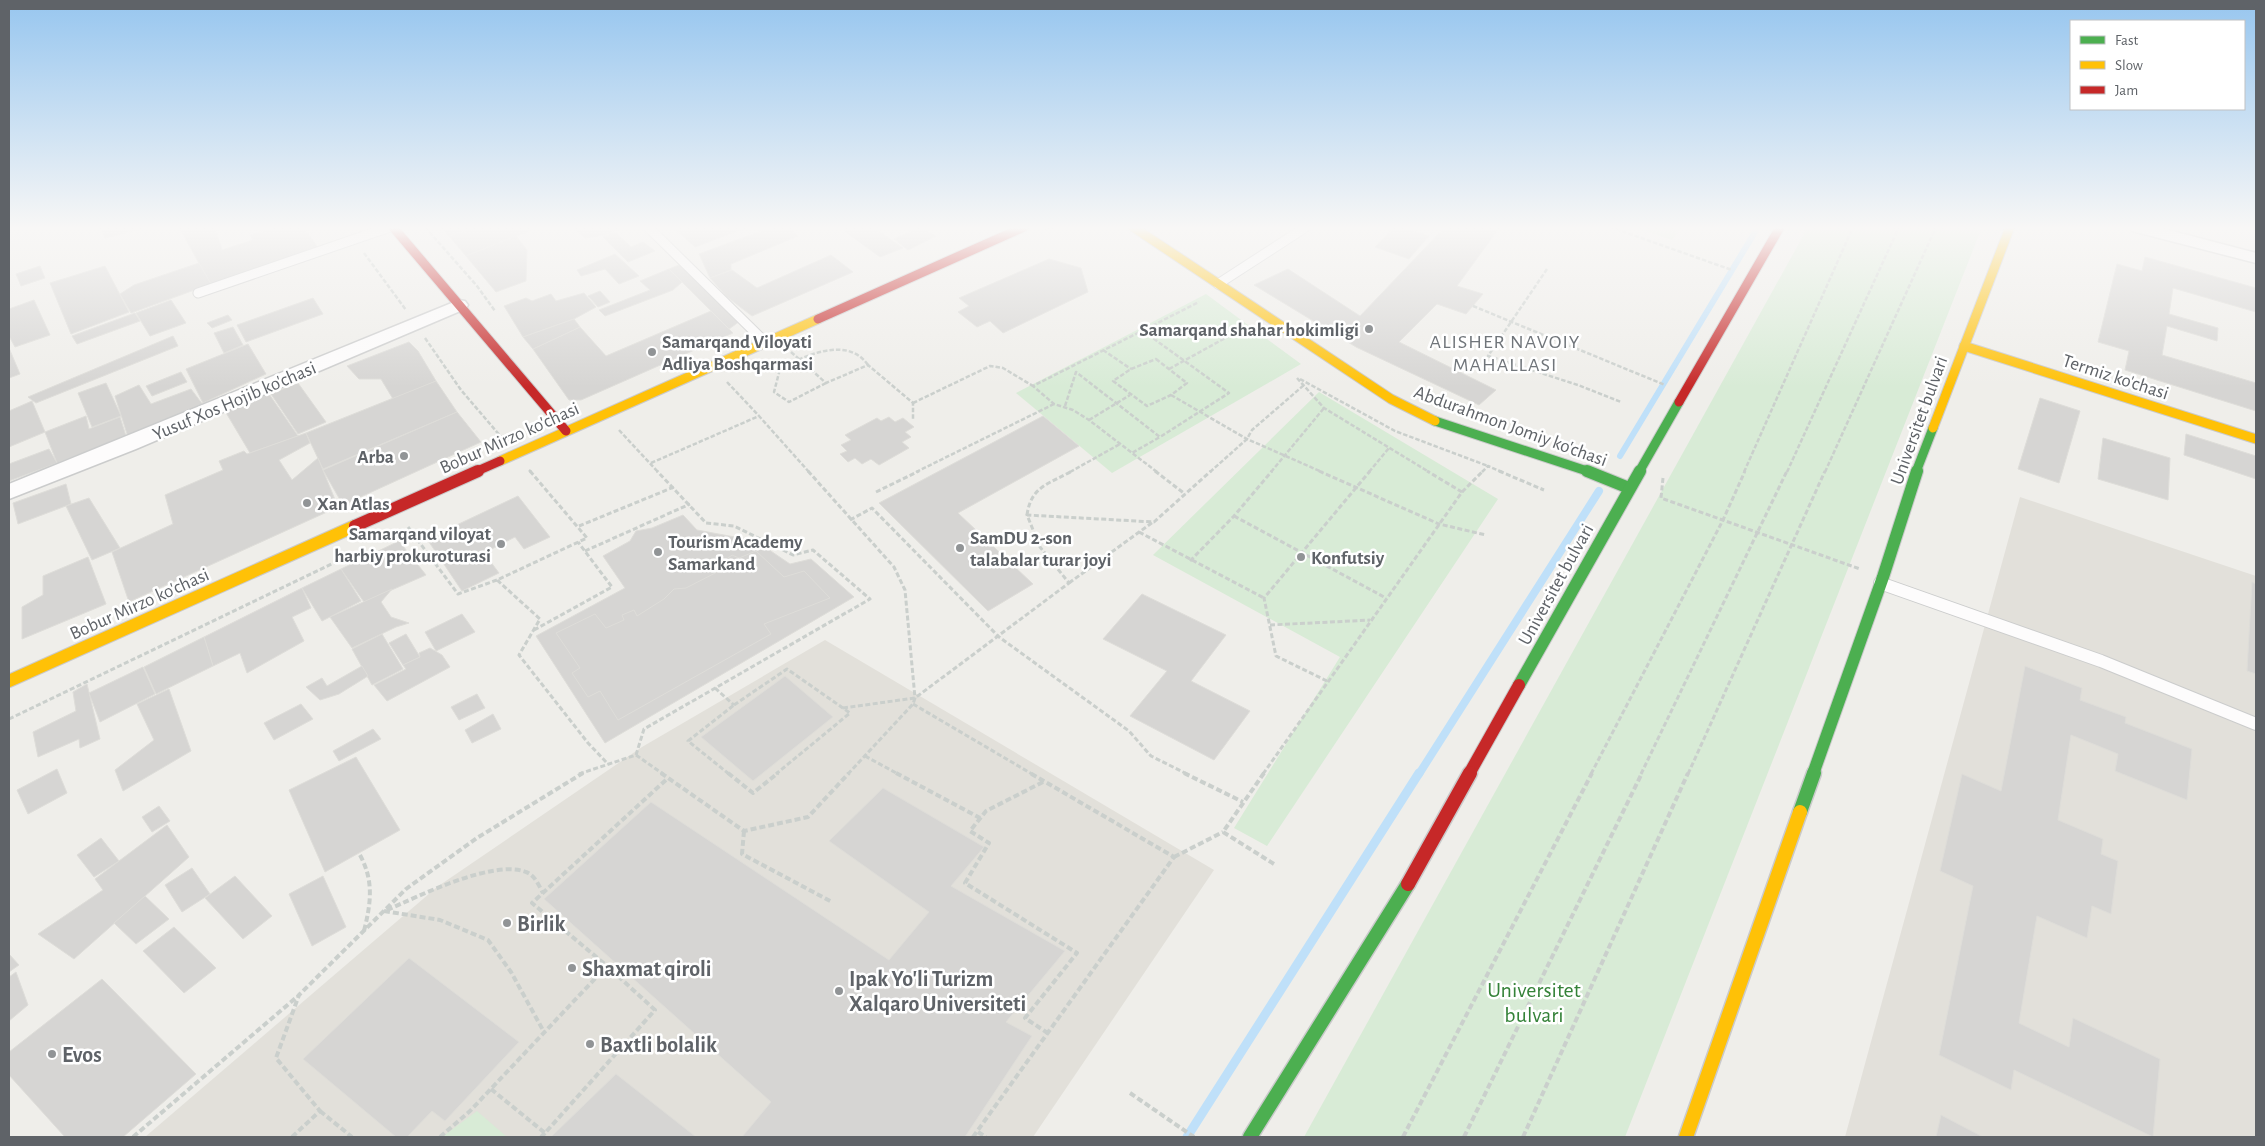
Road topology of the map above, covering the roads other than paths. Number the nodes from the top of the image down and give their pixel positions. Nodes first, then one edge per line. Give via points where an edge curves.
1 (234, 280) edge
2 (438, 280) edge
3 (706, 280) edge
4 (904, 280) edge
5 (1213, 280) edge
6 (1223, 280) edge
7 (1749, 280) edge
8 (1989, 280) edge
9 (1218, 284) junction
10 (198, 293) dead end
11 (459, 305) junction
12 (771, 340) junction
13 (1964, 346) junction
14 (566, 431) junction
15 (2256, 439) edge
16 (1629, 488) junction
17 (9, 492) edge
18 (1880, 583) junction
19 (9, 681) edge
20 (2256, 724) edge
21 (1250, 1137) edge
22 (1686, 1137) edge

1 - 10 lane
2 - 11 main road
3 - 12 lane
4 - 12 main road, Bobur Mirzo ko'chasi
5 - 9 main road, Abdurahmon Jomiy ko'chasi
6 - 9 lane
7 - 16 main road, Universitet bulvari
8 - 13 main road, Universitet bulvari
9 - 16 main road, Abdurahmon Jomiy ko'chasi via 1400,404 1434,420 1585,470
11 - 14 main road
11 - 17 street, Yusuf Xos Hojib ko'chasi
12 - 14 main road, Bobur Mirzo ko'chasi
13 - 15 main road, Termiz ko'chasi
13 - 18 main road, Universitet bulvari via 1912,483
14 - 19 main road, Bobur Mirzo ko'chasi
16 - 21 main road, Universitet bulvari via 1402,894
18 - 20 lane via 2101,661
18 - 22 main road, Universitet bulvari

